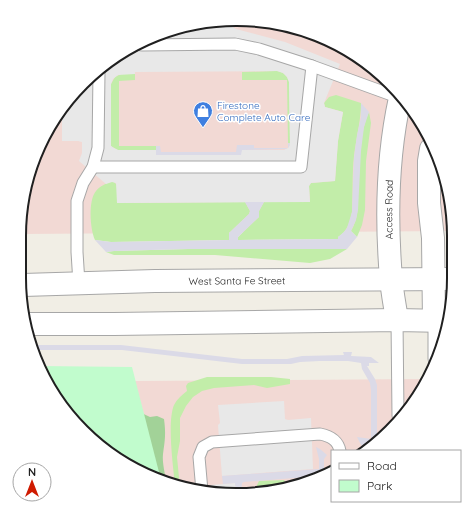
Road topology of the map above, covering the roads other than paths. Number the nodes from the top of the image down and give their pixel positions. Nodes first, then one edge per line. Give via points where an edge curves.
1 (150, 45) edge
2 (312, 66) junction
3 (99, 77) edge
4 (392, 95) edge
5 (399, 103) edge
6 (430, 154) edge
7 (93, 167) junction
8 (391, 279) junction
9 (443, 279) edge
10 (79, 283) junction
11 (26, 285) edge
12 (397, 320) junction
13 (440, 321) edge
14 (31, 324) edge
15 (436, 344) edge
16 (398, 413) edge
17 (340, 450) edge
18 (201, 485) edge

1 - 2 lane via 234,44
2 - 4 lane
2 - 7 lane via 301,167
3 - 7 lane via 98,148
5 - 8 street, Access Road via 388,182
6 - 9 street via 429,204 433,238
7 - 10 lane via 83,183 77,201
8 - 9 street, West Santa Fe Street
8 - 10 street, West Santa Fe Street
8 - 12 street, Access Road
9 - 13 street
10 - 11 street, West Santa Fe Street
12 - 13 street
12 - 14 street
12 - 16 lane
13 - 15 lane
17 - 18 lane via 332,437 320,434 212,442 203,447 199,457

